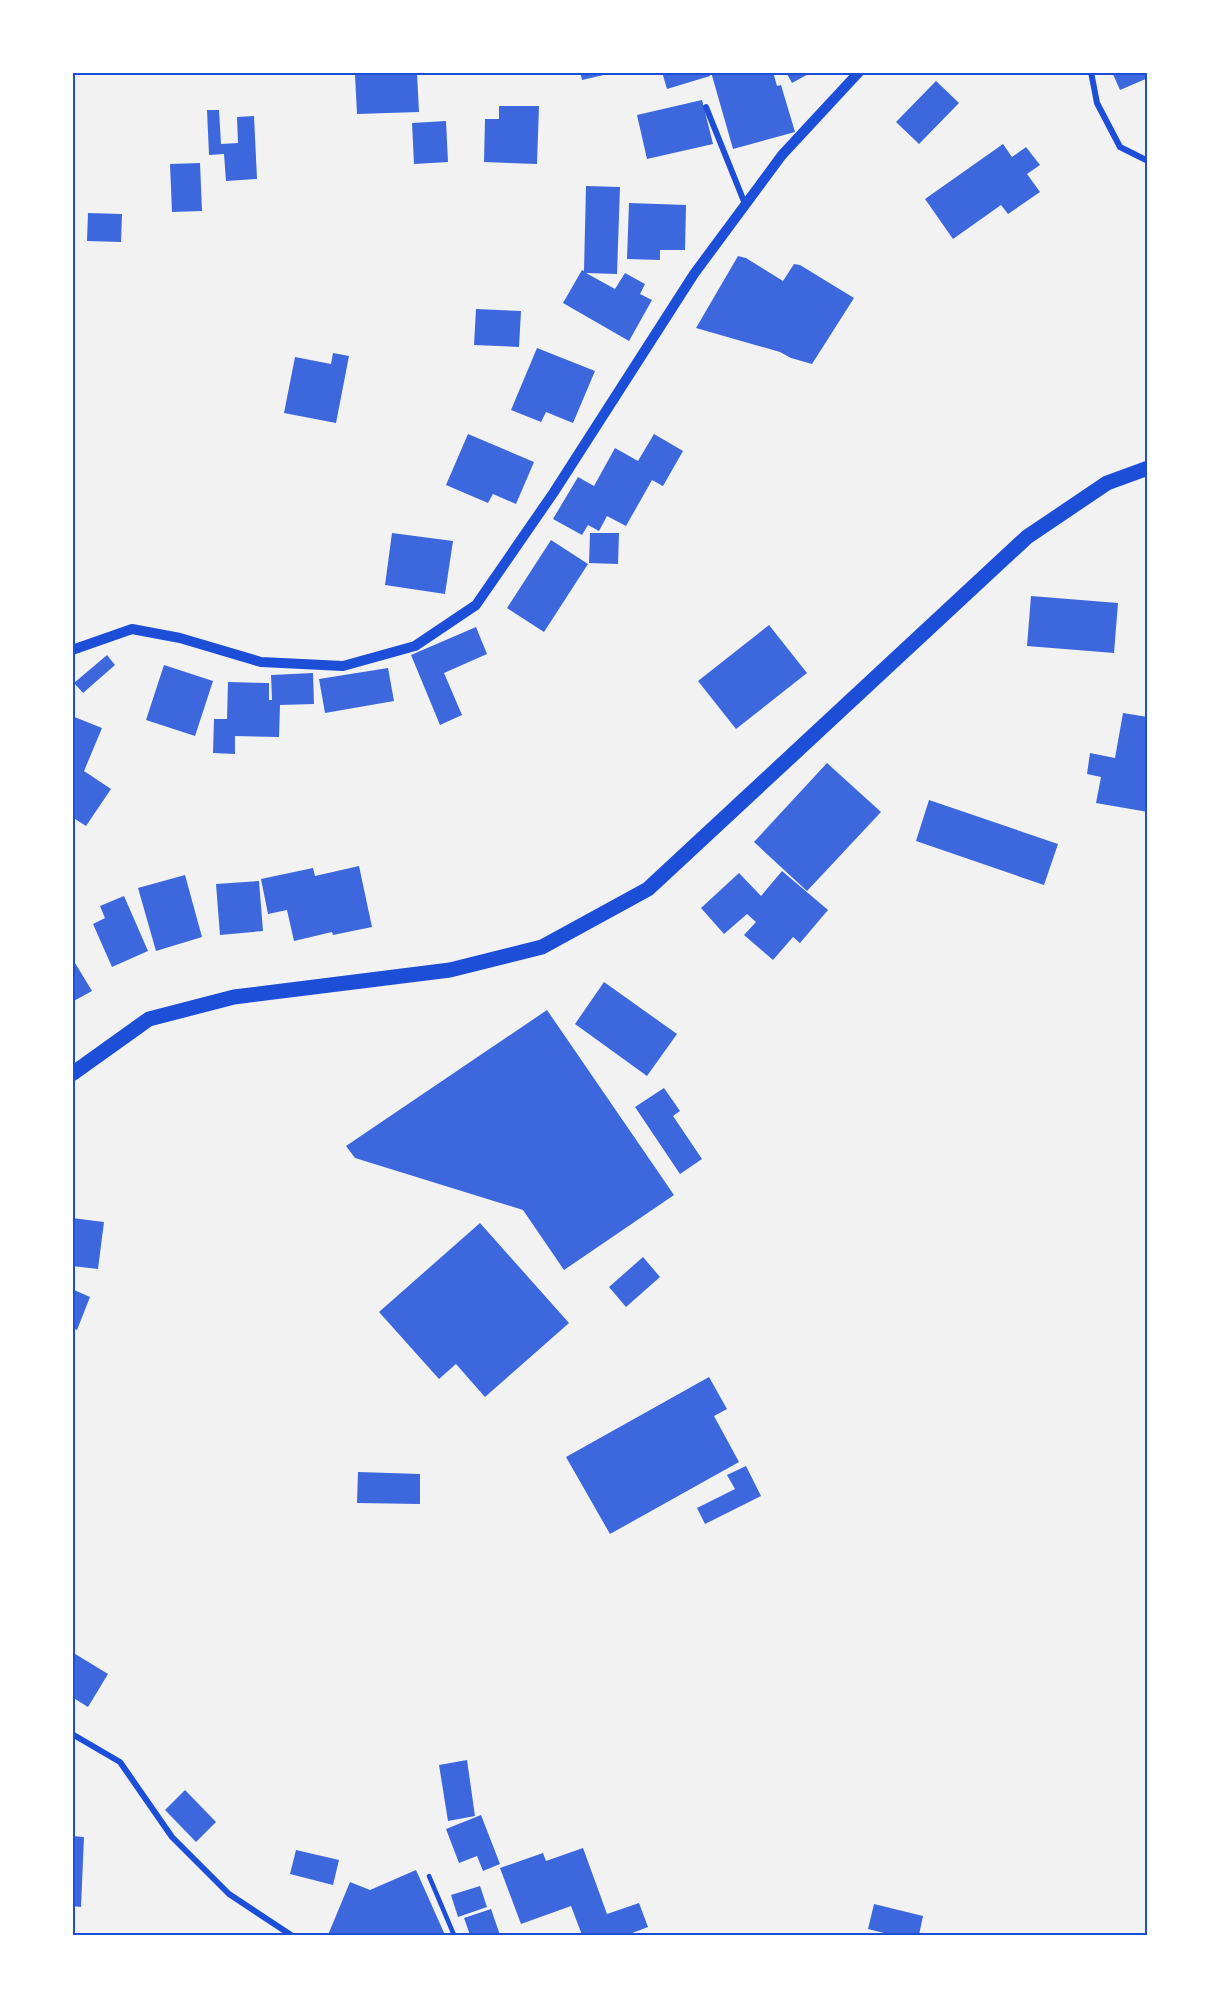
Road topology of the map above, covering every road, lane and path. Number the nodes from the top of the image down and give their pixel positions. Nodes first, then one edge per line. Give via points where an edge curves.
1 (859, 72) edge
2 (1091, 72) edge
3 (706, 108) dead end
4 (1148, 161) edge
5 (745, 205) junction
6 (1148, 468) edge
7 (72, 650) edge
8 (72, 1074) edge
9 (72, 1734) edge
10 (429, 1876) dead end
11 (291, 1935) edge
12 (454, 1935) edge

1 - 5 street via 782,155
2 - 4 street via 1097,103 1119,147
3 - 5 street
5 - 7 street via 694,274 554,492 476,604 416,646 343,666 261,662 180,638 132,629
6 - 8 main road via 1107,483 1027,537 648,888 542,947 450,970 234,998 149,1019
9 - 11 street via 120,1762 172,1837 229,1894
10 - 12 lane

